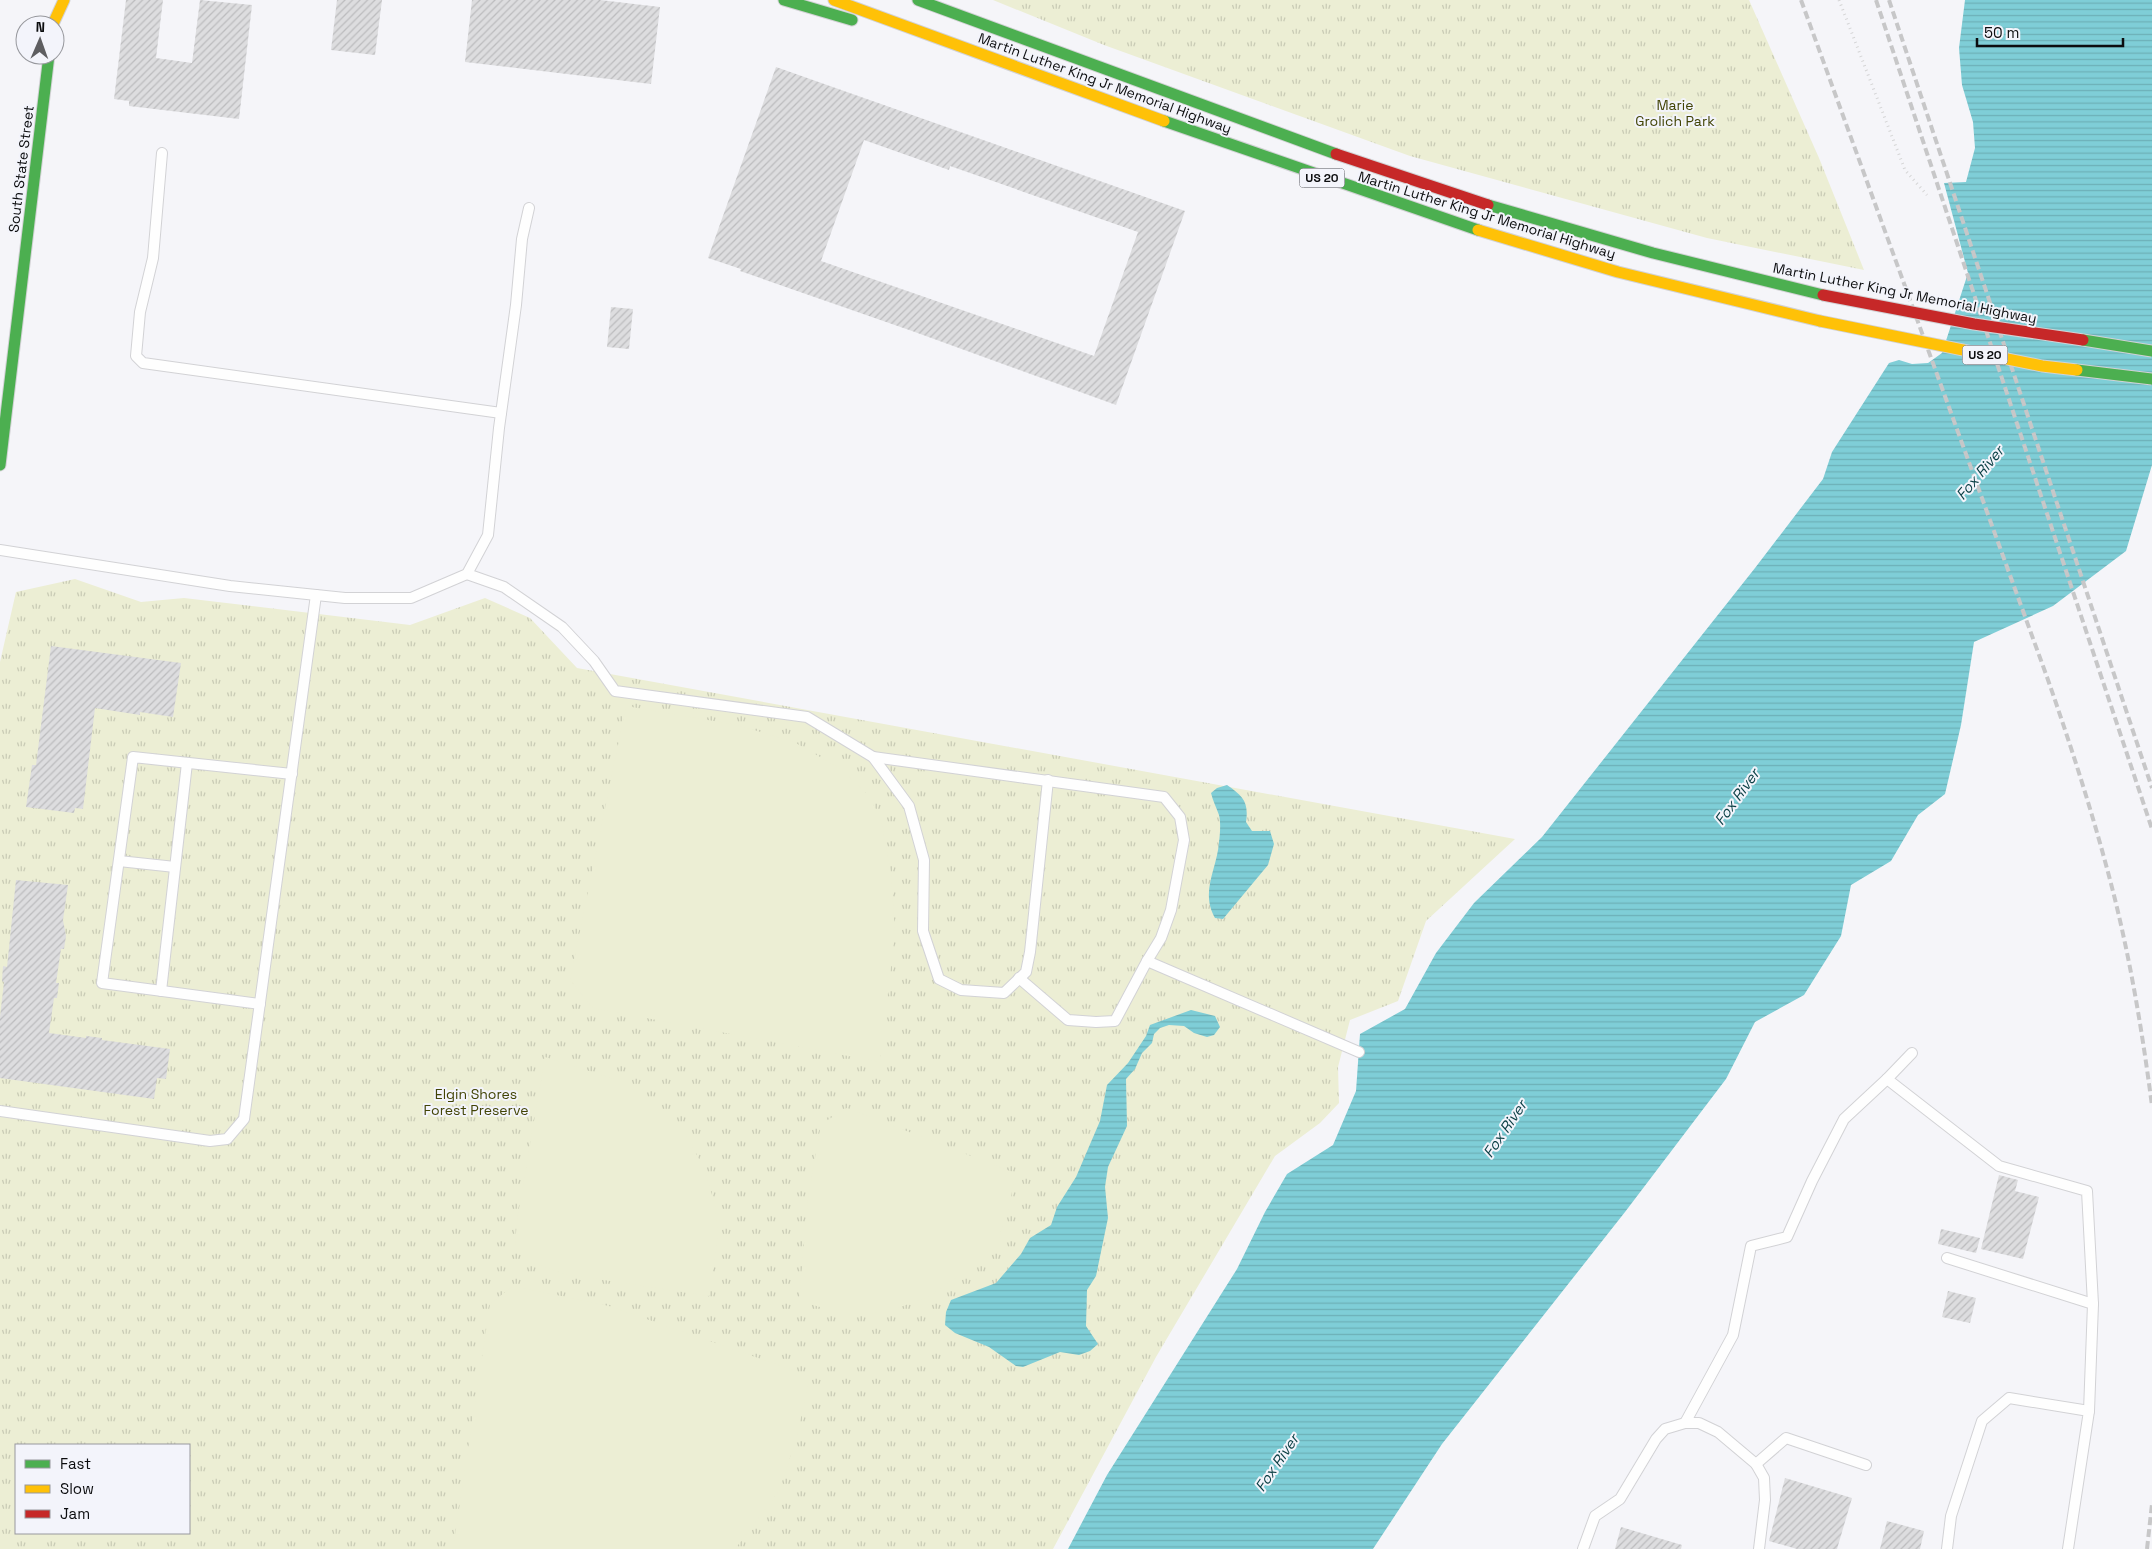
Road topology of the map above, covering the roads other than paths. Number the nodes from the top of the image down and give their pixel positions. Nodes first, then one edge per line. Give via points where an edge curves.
1 (64, 0) edge
2 (784, 0) edge
3 (834, 0) edge
4 (918, 0) edge
5 (937, 0) edge
6 (49, 8) dead end
7 (51, 15) edge
8 (57, 15) edge
9 (1003, 31) junction
10 (48, 65) edge
11 (1028, 71) junction
12 (162, 153) dead end
13 (529, 208) dead end
14 (2152, 351) edge
15 (2152, 379) edge
16 (501, 413) junction
17 (0, 464) edge
18 (0, 550) edge
19 (467, 574) junction
20 (316, 595) junction
21 (873, 757) junction
22 (187, 763) junction
23 (292, 774) junction
24 (1048, 780) junction
25 (120, 861) junction
26 (175, 867) junction
27 (1148, 961) junction
28 (1019, 978) junction
29 (161, 991) junction
30 (260, 1004) junction
31 (1359, 1052) dead end
32 (1912, 1053) dead end
33 (1887, 1079) junction
34 (0, 1111) edge
35 (1947, 1258) dead end
36 (2093, 1304) junction
37 (2089, 1411) junction
38 (1685, 1423) junction
39 (1756, 1464) junction
40 (1866, 1465) dead end
41 (1583, 1549) edge
42 (1759, 1549) edge
43 (1947, 1549) edge
44 (2068, 1549) edge

1 - 8 main road
2 - 11 main road
3 - 11 main road, Martin Luther King Jr Memorial Highway / US 20
4 - 9 main road, Martin Luther King Jr Memorial Highway / US 20
5 - 9 main road
6 - 7 main road
9 - 14 main road, Martin Luther King Jr Memorial Highway / US 20, bridge via 1296,139 1485,204 1664,257 1823,295 1974,324
10 - 17 main road, South State Street
11 - 15 main road, Martin Luther King Jr Memorial Highway / US 20, bridge via 1367,195 1555,254 1820,321 2042,366
12 - 16 lane via 153,258 140,312 136,356 143,363
13 - 16 lane via 522,239
16 - 19 lane via 488,535
18 - 20 lane via 230,586
19 - 20 lane via 411,598
19 - 21 lane via 504,587 562,626 594,661 615,691 807,717
20 - 23 lane
21 - 24 lane
21 - 28 lane via 909,806 924,860 923,931 939,979 961,990 1004,993
22 - 23 lane
22 - 25 lane via 133,757
22 - 26 lane
23 - 30 lane
24 - 27 lane via 1164,797 1180,817 1184,840 1171,910
24 - 28 lane via 1030,952 1026,972
25 - 26 lane
25 - 29 lane via 102,983
26 - 29 lane
27 - 28 lane via 1115,1021 1068,1020
27 - 31 lane
29 - 30 lane
30 - 34 lane via 244,1119 228,1139 210,1141
32 - 33 lane
33 - 36 lane via 1999,1166 2087,1191
33 - 38 lane via 1844,1119 1788,1237 1751,1246 1733,1335
35 - 36 lane
36 - 37 lane
37 - 43 lane via 2009,1398 1982,1421 1951,1516
37 - 44 lane
38 - 39 lane via 1699,1423 1718,1432
38 - 41 lane via 1666,1429 1656,1439 1620,1499 1595,1516
39 - 40 lane via 1786,1438
39 - 42 lane via 1764,1478 1765,1500

